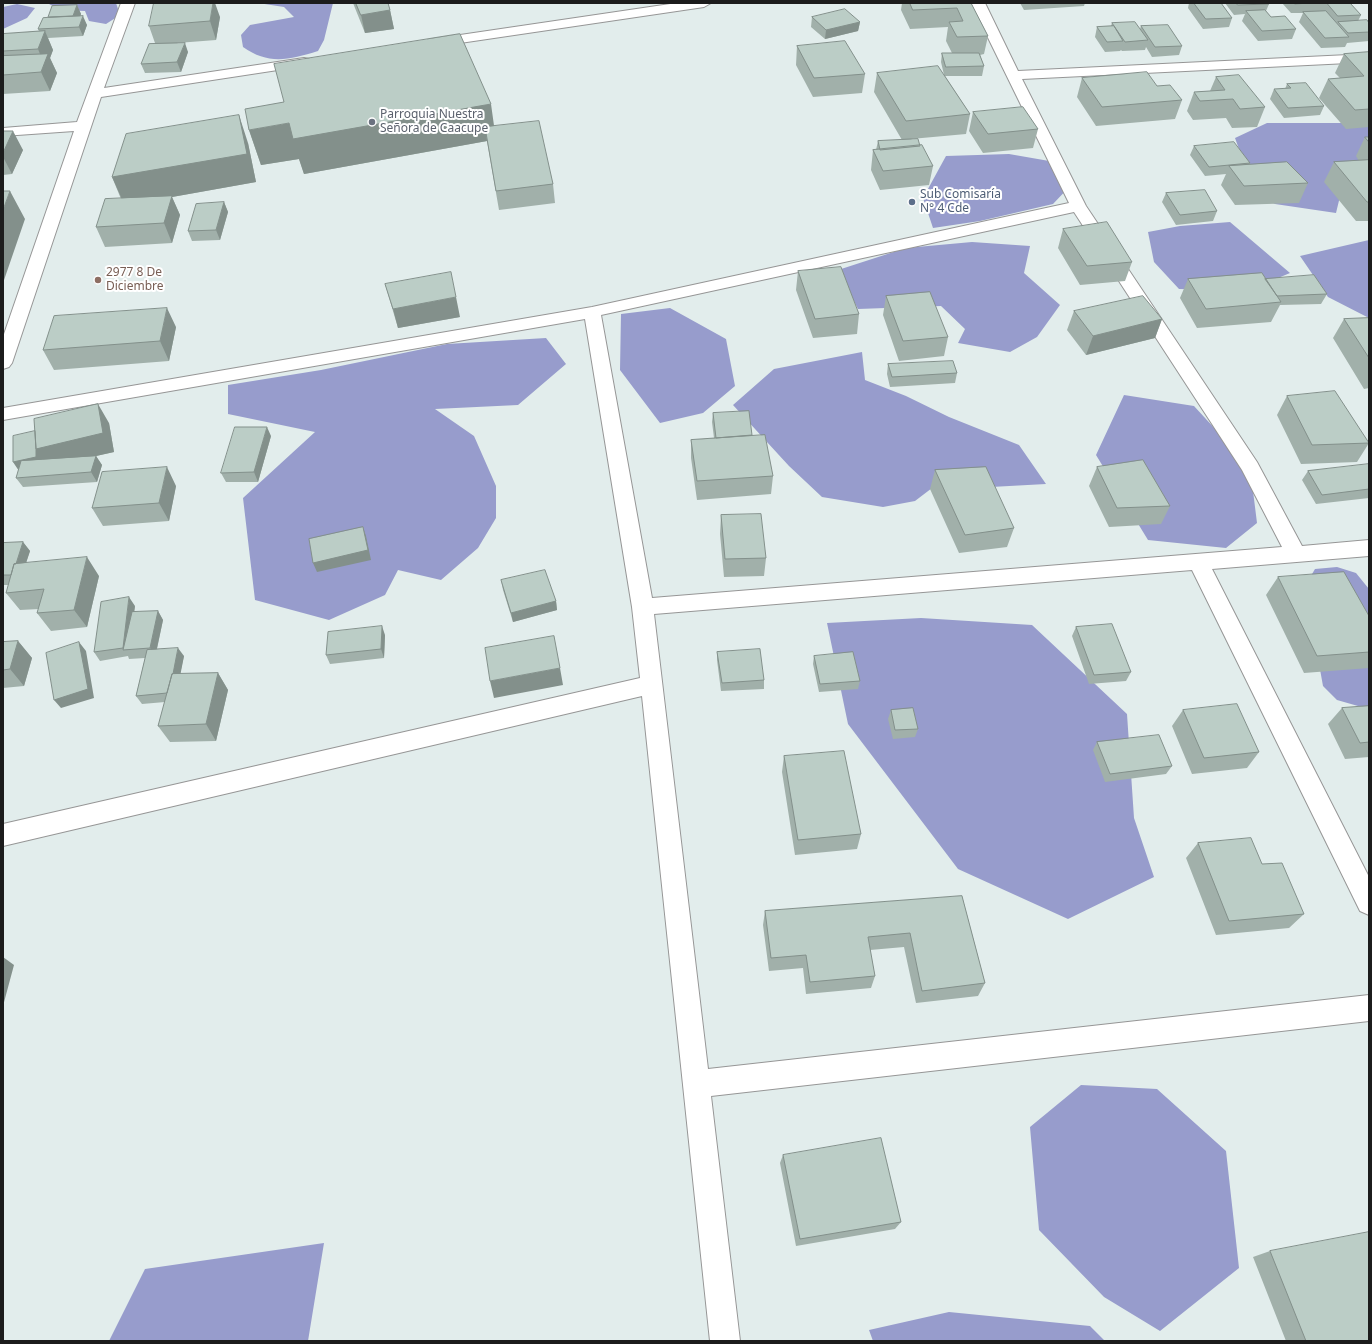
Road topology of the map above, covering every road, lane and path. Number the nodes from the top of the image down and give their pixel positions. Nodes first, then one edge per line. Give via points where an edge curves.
1 (128, 3) edge
2 (704, 3) edge
3 (978, 3) edge
4 (419, 45) edge
5 (1369, 58) edge
6 (317, 60) edge
7 (1015, 75) junction
8 (96, 93) junction
9 (83, 126) junction
10 (3, 132) edge
11 (1078, 206) junction
12 (592, 312) junction
13 (3, 363) edge
14 (3, 414) edge
15 (1369, 548) edge
16 (1295, 552) junction
17 (1198, 562) junction
18 (643, 607) junction
19 (652, 684) junction
20 (3, 835) edge
21 (1369, 903) edge
22 (1369, 1008) edge
23 (696, 1084) junction
24 (725, 1341) edge

1 - 8 street
2 - 4 street
3 - 7 street
5 - 7 street
6 - 8 street
7 - 11 street
8 - 9 street
9 - 10 street
9 - 13 street
11 - 12 street
11 - 16 street via 1250,467
12 - 14 street
12 - 18 street
15 - 16 street
16 - 17 street
17 - 18 street
17 - 21 street
18 - 19 street
19 - 20 street
19 - 23 street
22 - 23 street
23 - 24 street

